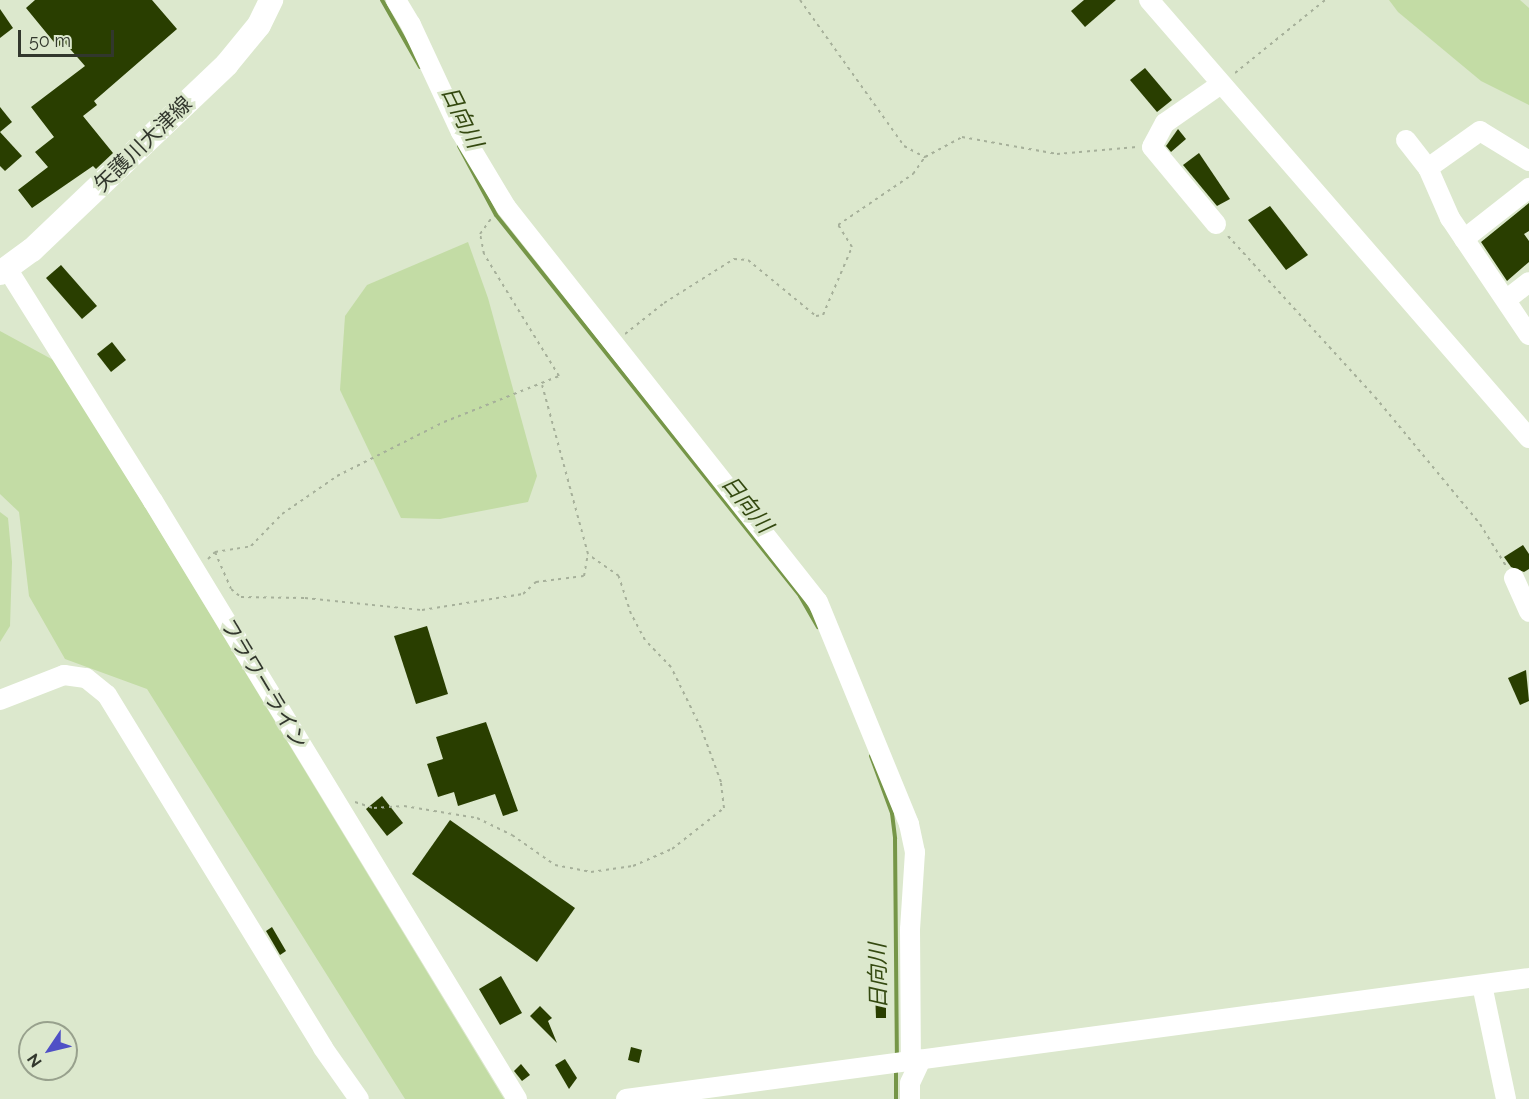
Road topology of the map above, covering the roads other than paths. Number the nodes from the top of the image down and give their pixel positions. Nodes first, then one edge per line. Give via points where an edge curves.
1 (271, 0) edge
2 (396, 0) edge
3 (1149, 0) edge
4 (1221, 84) junction
5 (1406, 140) dead end
6 (1529, 161) edge
7 (1428, 168) junction
8 (1529, 188) edge
9 (1215, 224) road end
10 (1464, 239) junction
11 (4, 272) edge
12 (1529, 282) edge
13 (1506, 300) junction
14 (1529, 335) edge
15 (1525, 425) edge
16 (1514, 578) road end
17 (1529, 612) edge
18 (0, 700) edge
19 (1529, 978) edge
20 (1482, 985) junction
21 (916, 1060) junction
22 (359, 1099) edge
23 (517, 1099) edge
24 (628, 1099) edge
25 (910, 1099) edge
26 (1506, 1099) edge

1 - 11 main road, 矢護川大津線 via 259,25 227,64
2 - 21 street via 461,132 506,207 818,602 909,824 915,852 910,929
3 - 4 street
4 - 9 street via 1165,123 1152,147
4 - 15 street
5 - 7 street
6 - 7 street via 1480,131
7 - 10 street
8 - 10 street
10 - 13 street
11 - 23 street, フラワーライン via 153,501
12 - 13 street
13 - 14 street
16 - 17 street
18 - 22 street via 64,675 86,678 108,695 323,1048
19 - 20 street
20 - 21 street
20 - 26 street
21 - 24 street
21 - 25 street

